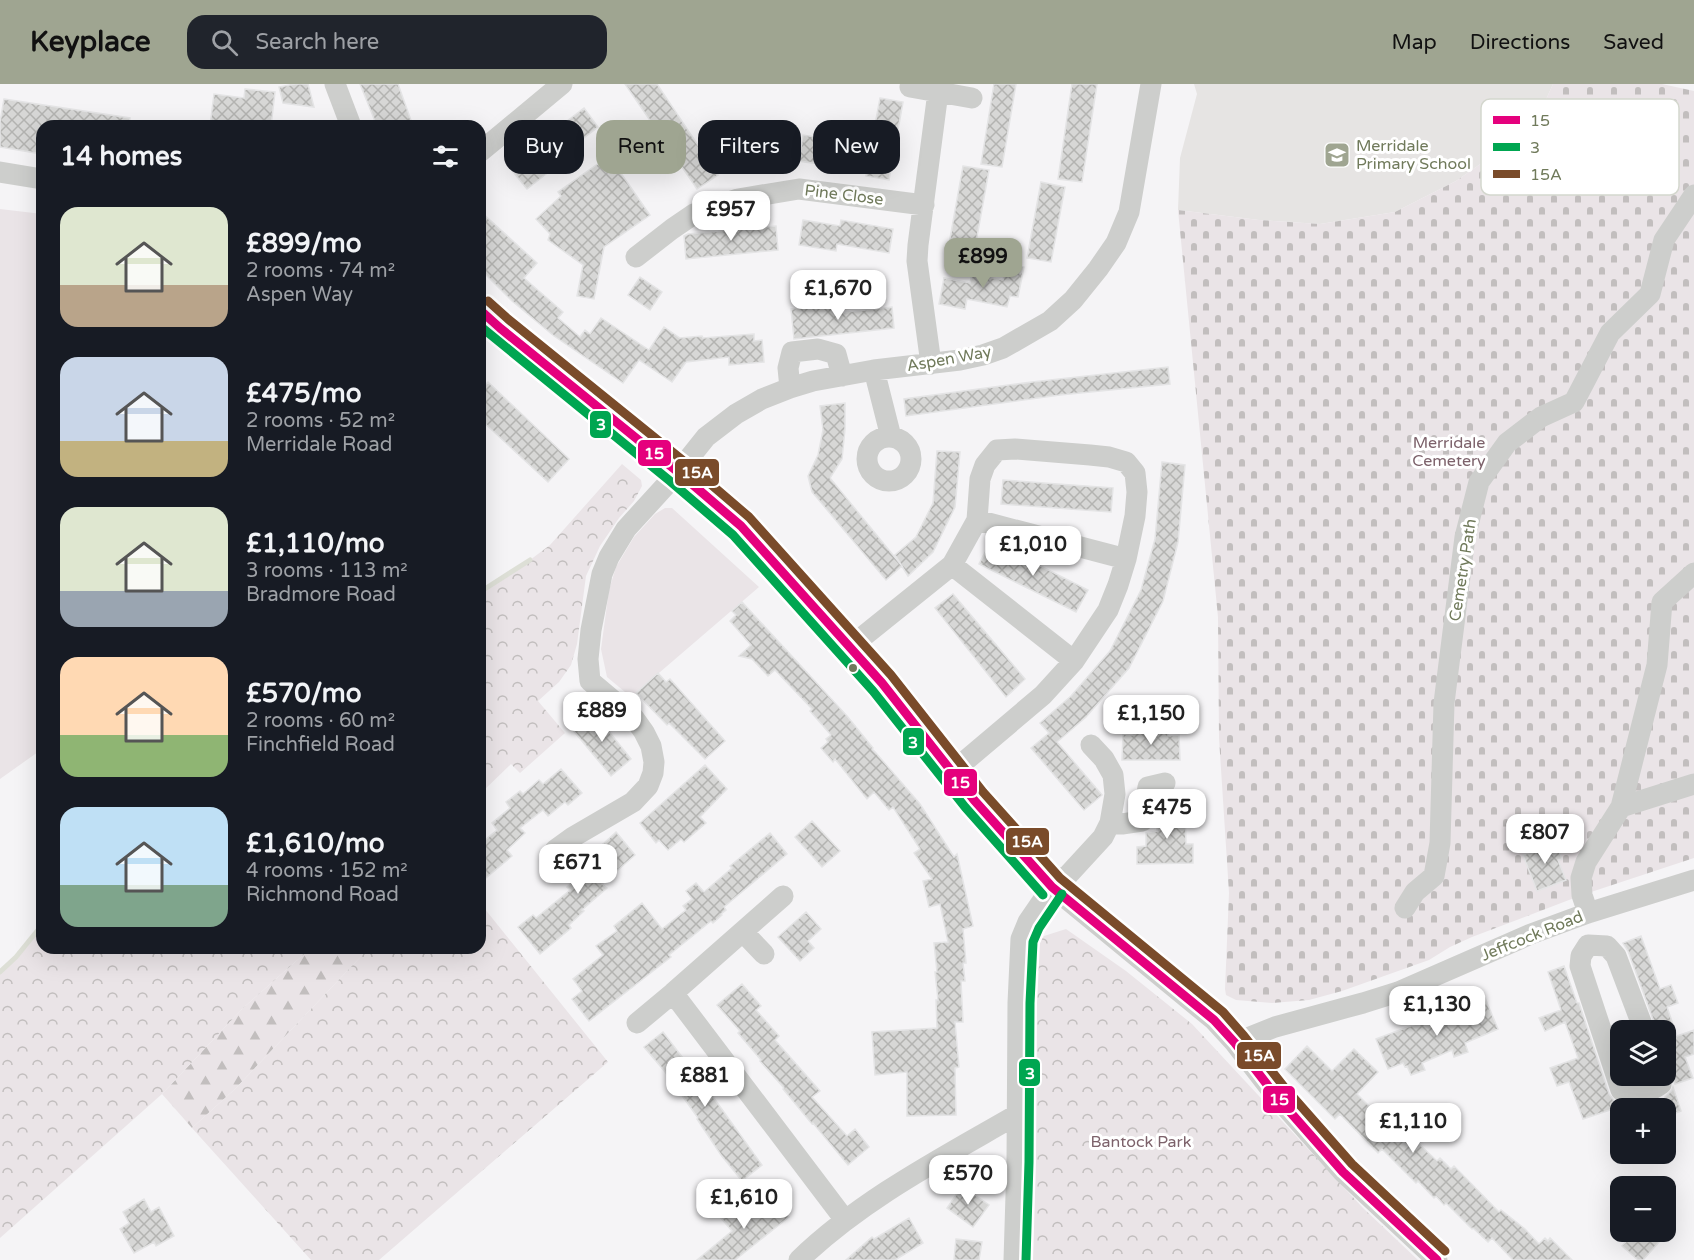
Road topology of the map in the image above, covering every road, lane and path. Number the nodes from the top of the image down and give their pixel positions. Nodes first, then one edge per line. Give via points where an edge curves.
1 (335, 84) edge
2 (562, 84) edge
3 (1151, 84) edge
4 (910, 87) dead end
5 (938, 92) junction
6 (972, 98) dead end
7 (349, 120) edge
8 (486, 147) edge
9 (0, 172) edge
10 (36, 178) edge
11 (1694, 195) edge
12 (924, 205) junction
13 (636, 257) dead end
14 (486, 315) edge
15 (931, 364) junction
16 (874, 370) junction
17 (842, 376) junction
18 (790, 388) junction
19 (891, 436) dead end
20 (678, 472) junction
21 (977, 520) junction
22 (1126, 559) junction
23 (952, 565) junction
24 (1694, 573) edge
25 (850, 648) junction
26 (1074, 661) junction
27 (1091, 745) dead end
28 (952, 772) junction
29 (1165, 783) dead end
30 (1694, 784) edge
31 (1621, 807) junction
32 (1110, 823) junction
33 (555, 850) dead end
34 (1694, 880) edge
35 (1052, 887) junction
36 (783, 896) dead end
37 (1405, 908) dead end
38 (1580, 916) junction
39 (743, 932) junction
40 (1588, 945) junction
41 (764, 954) dead end
42 (673, 993) junction
43 (1640, 1020) edge
44 (637, 1023) dead end
45 (1235, 1042) junction
46 (1610, 1055) edge
47 (1621, 1086) edge
48 (1658, 1086) edge
49 (1018, 1114) junction
50 (845, 1220) junction
51 (799, 1260) edge
52 (1014, 1260) edge
53 (1437, 1260) edge

1 - 7 street
2 - 8 street
3 - 15 street, Aspen Way via 1129,212 1116,243 1092,277 1050,321 1003,348
4 - 5 street
5 - 6 street
5 - 12 street
9 - 10 street
11 - 37 street, Cemetry Path via 1664,240 1650,294 1610,333 1574,402 1541,417 1507,443 1479,482 1465,537 1444,703 1438,854 1434,876 1415,892
12 - 13 street, Pine Close via 799,189 738,200 694,214
12 - 15 street via 917,261
14 - 20 street
15 - 16 street, Aspen Way
16 - 17 street, Aspen Way
16 - 19 street
17 - 18 street, Aspen Way
17 - 18 street via 836,354 818,349 792,352 788,368
18 - 20 street, Aspen Way via 736,414 706,437
20 - 25 street via 741,526
20 - 33 street, Aspen Way via 626,529 609,557 597,595 588,659 590,681 634,718 651,746 654,762 648,786 633,802
21 - 22 street
21 - 22 street via 980,479 997,450 1109,457 1126,462 1135,473 1135,516
21 - 23 street
22 - 26 street via 1108,609
23 - 25 street
23 - 26 street
24 - 31 street via 1662,602 1657,665
25 - 28 street
26 - 28 street via 1043,695
27 - 32 street via 1113,775
28 - 35 street
29 - 32 street via 1148,787 1142,821
30 - 31 street
31 - 38 street via 1586,862 1581,878
32 - 35 street via 1090,852
34 - 38 street, Jeffcock Road
35 - 45 street via 1197,1005
35 - 49 street via 1021,939
36 - 39 street
38 - 40 street
38 - 45 street, Jeffcock Road via 1398,992
39 - 41 street
39 - 42 street
40 - 43 street via 1607,946 1616,956
40 - 46 street via 1580,966
42 - 44 street
42 - 50 street
45 - 53 street via 1343,1172
47 - 48 street via 1627,1095
49 - 50 street via 881,1194
49 - 52 street
50 - 51 street

